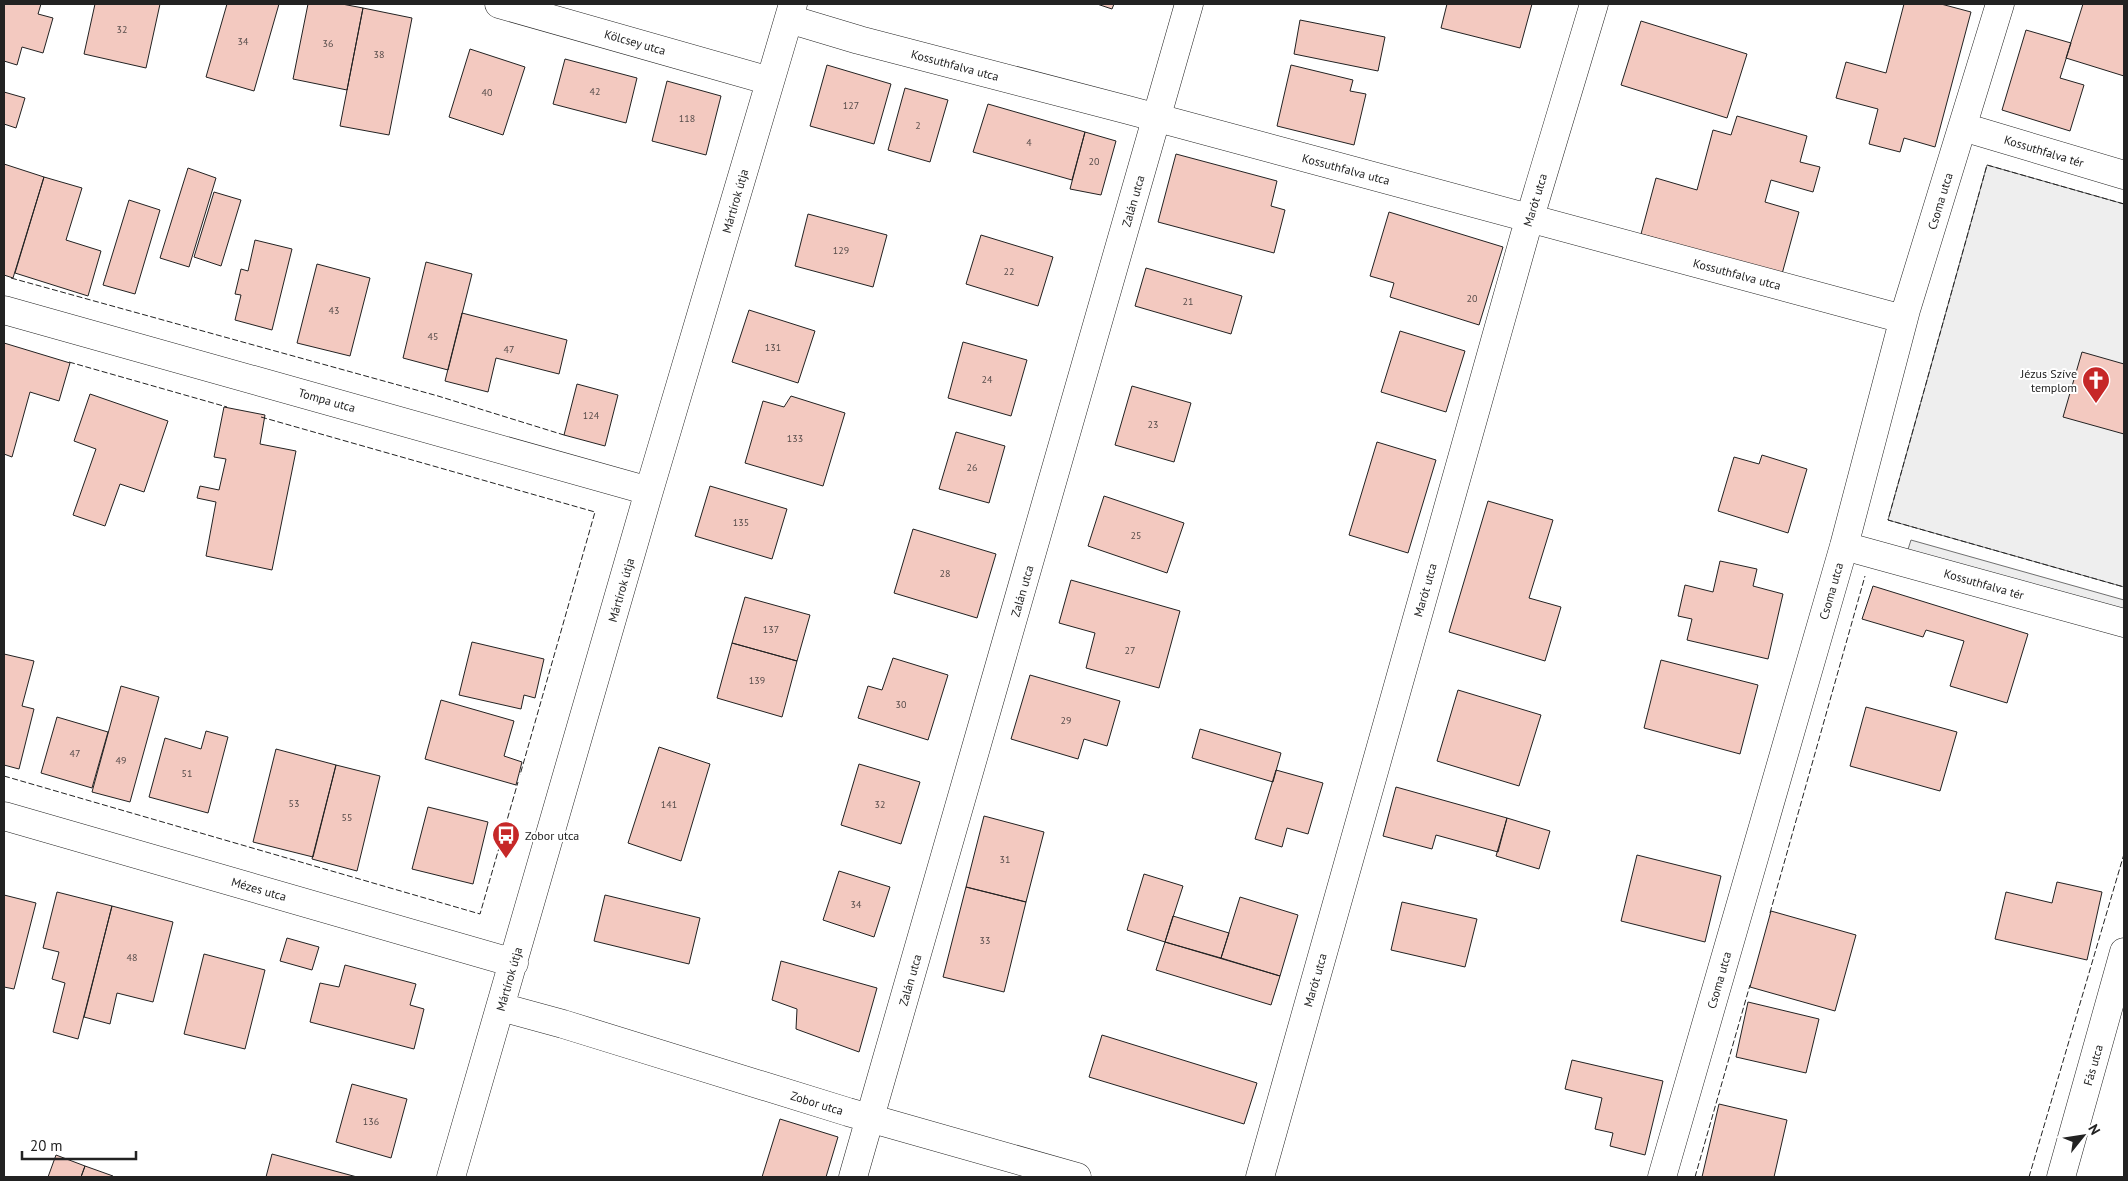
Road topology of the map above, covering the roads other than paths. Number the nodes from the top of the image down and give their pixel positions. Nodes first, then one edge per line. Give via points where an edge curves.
1 (499, 4) edge
2 (1189, 4) edge
3 (1594, 4) edge
4 (2000, 4) edge
5 (791, 11) edge
6 (770, 82) junction
7 (1157, 118) junction
8 (1963, 127) junction
9 (2124, 175) edge
10 (1530, 218) junction
11 (4, 310) edge
12 (1904, 319) junction
13 (649, 491) junction
14 (1844, 546) junction
15 (2124, 623) edge
16 (4, 816) edge
17 (2124, 952) edge
18 (514, 963) junction
19 (502, 1007) junction
20 (871, 1119) junction
21 (451, 1177) edge
22 (853, 1177) edge
23 (1077, 1177) edge
24 (1260, 1177) edge
25 (1662, 1177) edge
26 (2061, 1177) edge

1 - 6 street, Kölcsey utca
2 - 7 street, Zalán utca
3 - 10 street, Marót utca
4 - 8 street, Csoma utca
5 - 6 street, Mártírok útja
5 - 7 street, Kossuthfalva utca via 859,40
6 - 13 street, Mártírok útja
7 - 10 street, Kossuthfalva utca
7 - 20 street, Zalán utca
8 - 9 street, Kossuthfalva tér
8 - 12 street, Csoma utca
10 - 12 street, Kossuthfalva utca
10 - 24 street, Marót utca
11 - 13 street, Tompa utca
12 - 14 street, Csoma utca
13 - 18 street, Mártírok útja
14 - 15 street, Kossuthfalva tér
14 - 25 street, Csoma utca
16 - 18 street, Mézes utca
17 - 26 street, Fás utca
18 - 19 street, Mártírok útja
19 - 20 street, Zobor utca
19 - 21 street, Mártírok útja
20 - 22 street, Zalán utca
20 - 23 street, Zobor utca

